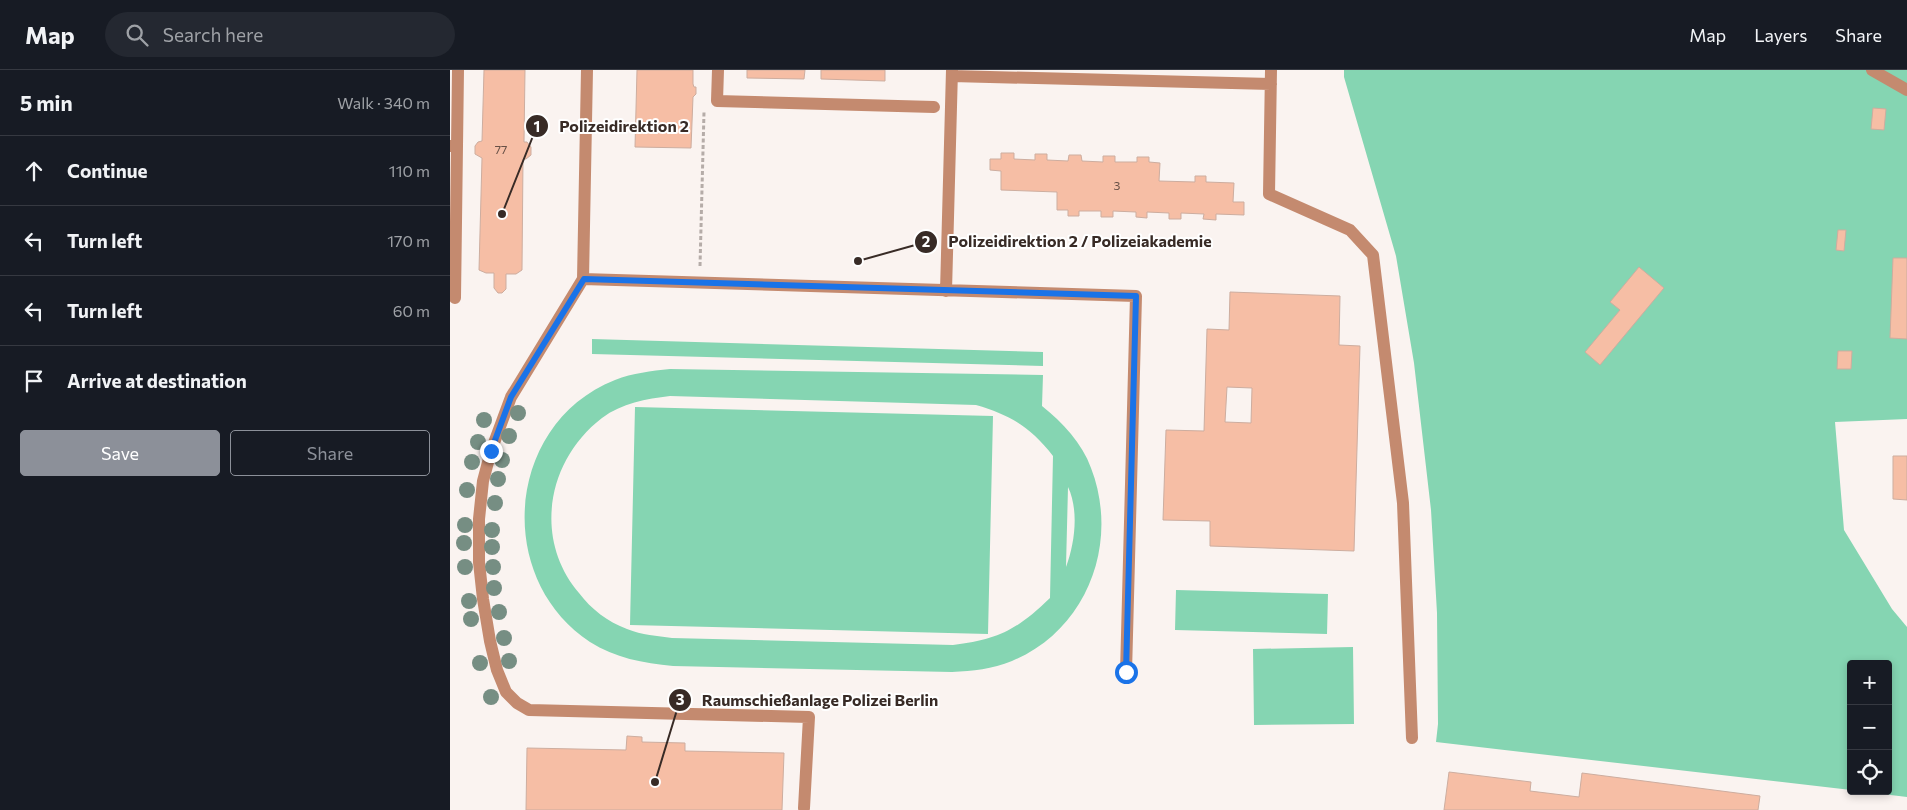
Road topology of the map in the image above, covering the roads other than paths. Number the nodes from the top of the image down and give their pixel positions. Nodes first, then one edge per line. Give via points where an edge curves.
1 (458, 70) edge
2 (587, 70) edge
3 (718, 70) edge
4 (1271, 70) edge
5 (1872, 70) edge
6 (952, 73) edge
7 (1271, 84) junction
8 (1907, 90) edge
9 (934, 107) dead end
10 (454, 146) edge
11 (584, 279) junction
12 (946, 291) junction
13 (455, 298) dead end
14 (1126, 672) dead end
15 (1412, 738) dead end
16 (804, 808) dead end

1 - 10 lane
2 - 11 lane
3 - 9 lane via 717,101
4 - 7 lane
5 - 8 lane
6 - 7 lane
6 - 12 lane
7 - 15 lane via 1269,194 1350,230 1373,255 1403,503
10 - 13 lane
11 - 12 lane
11 - 16 lane via 511,397 483,481 479,562 490,641 506,692 529,710 809,717
12 - 14 lane via 1136,296

